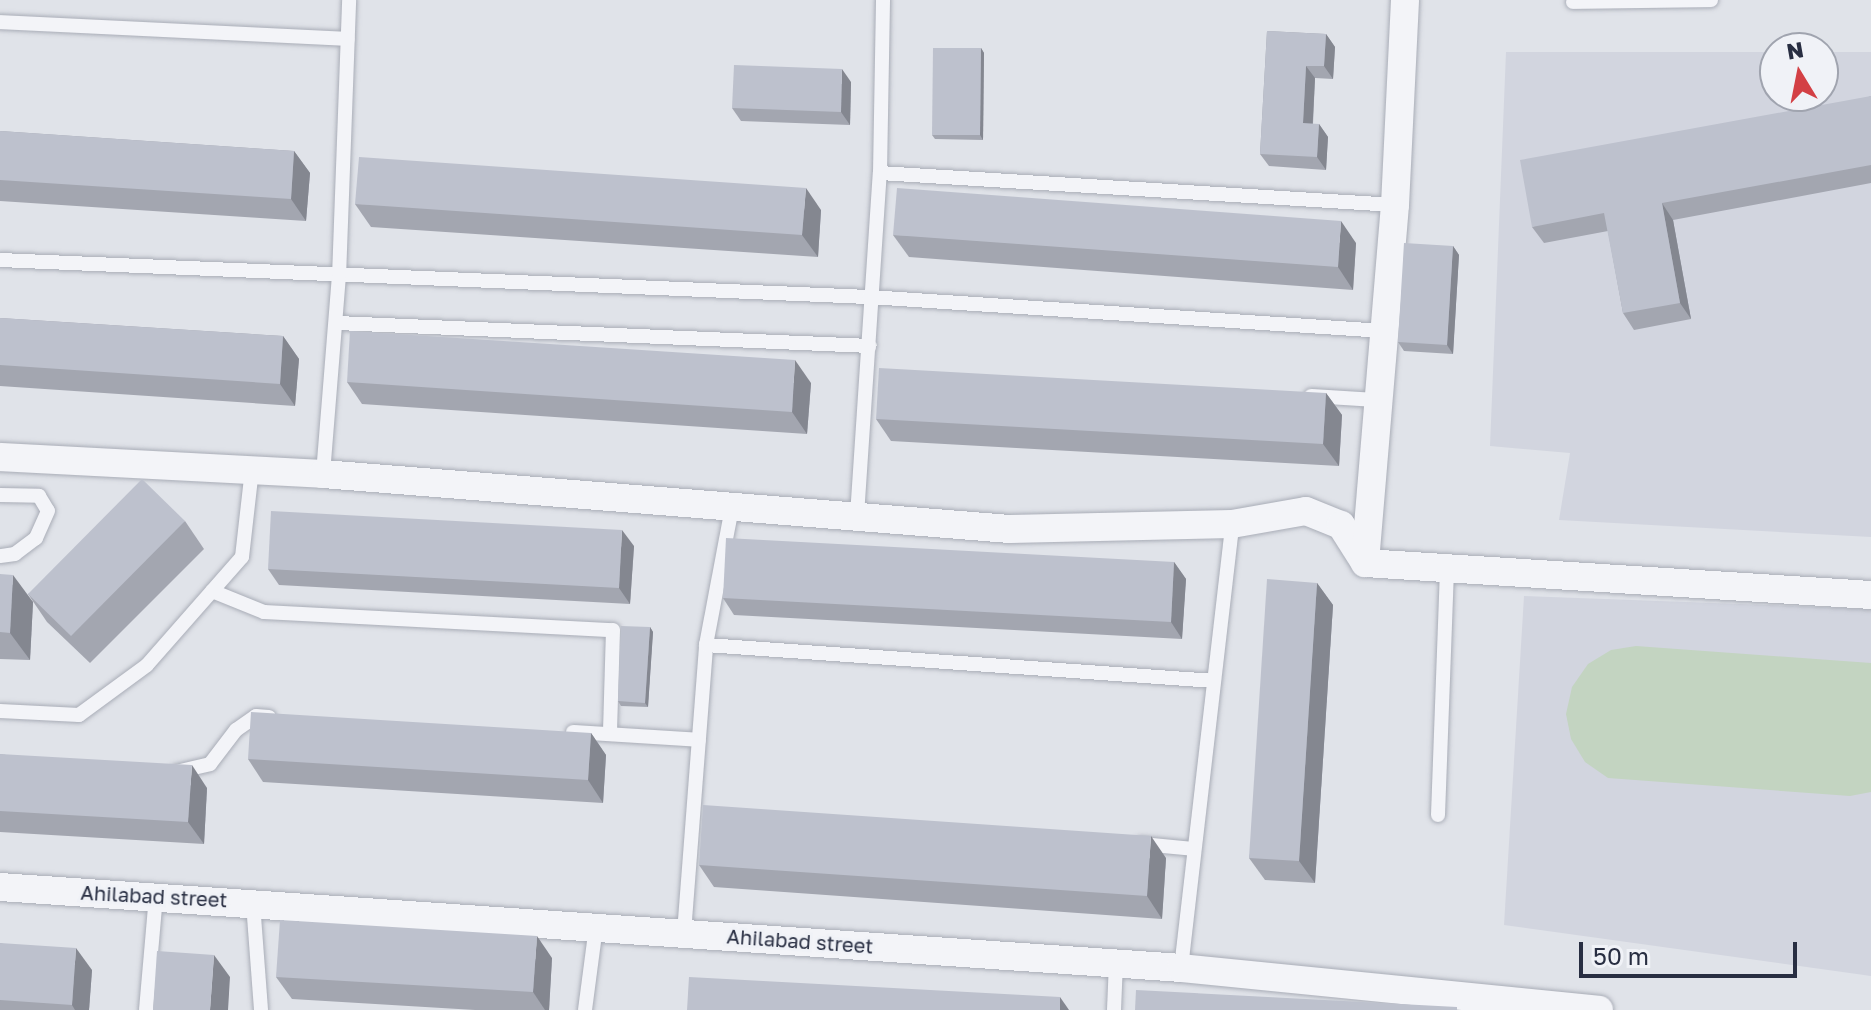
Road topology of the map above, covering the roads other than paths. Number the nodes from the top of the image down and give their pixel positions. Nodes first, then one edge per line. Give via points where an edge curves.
1 (349, 0) edge
2 (883, 0) edge
3 (1405, 0) edge
4 (1711, 0) edge
5 (1573, 2) edge
6 (0, 22) edge
7 (348, 39) junction
8 (880, 173) junction
9 (1395, 205) junction
10 (0, 260) edge
11 (339, 277) junction
12 (869, 297) junction
13 (337, 323) junction
14 (1384, 331) junction
15 (870, 346) junction
16 (867, 369) junction
17 (883, 370) edge
18 (1298, 395) edge
19 (1377, 400) junction
20 (0, 457) edge
21 (252, 469) junction
22 (323, 474) junction
23 (0, 495) edge
24 (732, 508) junction
25 (857, 516) junction
26 (1232, 524) junction
27 (0, 556) edge
28 (1365, 563) junction
29 (1447, 570) junction
30 (212, 591) junction
31 (1871, 595) edge
32 (706, 645) junction
33 (1214, 681) junction
34 (0, 711) edge
35 (287, 718) edge
36 (552, 731) edge
37 (610, 734) junction
38 (699, 740) junction
39 (155, 771) edge
40 (694, 808) junction
41 (710, 809) edge
42 (1438, 815) dead end
43 (1116, 842) edge
44 (1194, 849) junction
45 (0, 887) edge
46 (156, 895) junction
47 (253, 902) junction
48 (596, 926) junction
49 (684, 933) junction
50 (1116, 963) junction
51 (1181, 968) junction
52 (1516, 1005) edge
53 (146, 1010) edge
54 (261, 1010) edge
55 (585, 1010) edge
56 (1114, 1010) edge
57 (1599, 1010) edge

1 - 7 lane
2 - 8 lane
3 - 9 street
4 - 5 lane
6 - 7 lane
7 - 11 lane
8 - 9 lane
8 - 12 lane
9 - 14 street
10 - 11 lane
11 - 12 lane
11 - 13 lane
12 - 14 lane
12 - 15 lane
13 - 15 lane
13 - 22 lane
14 - 19 street
15 - 16 lane
16 - 17 lane
16 - 25 lane
18 - 19 lane
19 - 28 street
20 - 21 street
21 - 22 street
21 - 30 lane via 242,557
22 - 24 street
23 - 27 lane via 39,496 48,511 36,538 15,554
24 - 25 street
24 - 32 lane
25 - 26 street via 1010,529
26 - 28 street via 1306,511 1325,515 1355,542
26 - 33 lane
28 - 29 street
29 - 31 street
29 - 42 lane
30 - 34 lane via 147,665 79,715
30 - 37 lane via 264,612 613,630
32 - 33 lane
32 - 38 lane
33 - 44 lane
35 - 39 lane via 256,716 236,730 210,764 186,772
36 - 37 lane
37 - 38 lane
38 - 40 lane
40 - 41 lane
40 - 49 lane
43 - 44 lane
44 - 51 lane
45 - 46 street, Ahilabad street
46 - 47 street, Ahilabad street
46 - 53 lane
47 - 48 street, Ahilabad street
47 - 54 lane
48 - 49 street, Ahilabad street
48 - 55 lane
49 - 50 street, Ahilabad street
50 - 51 street, Ahilabad street
50 - 56 lane
51 - 52 street, Ahilabad street
52 - 57 street, Ahilabad street

